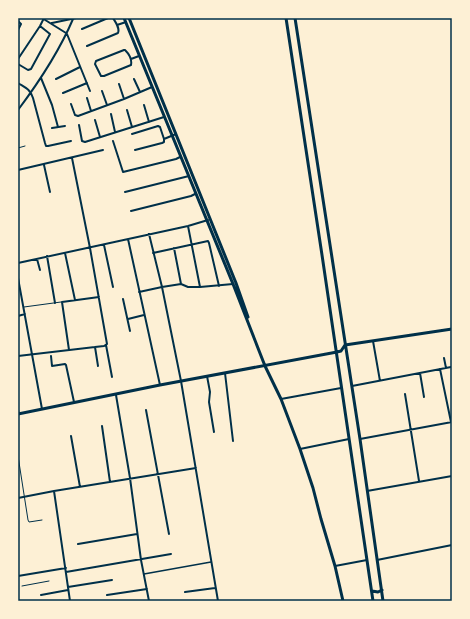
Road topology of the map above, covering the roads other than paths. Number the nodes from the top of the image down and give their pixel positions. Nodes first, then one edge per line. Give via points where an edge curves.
1 (43, 18) edge
2 (76, 18) edge
3 (108, 18) edge
4 (113, 18) edge
5 (129, 18) edge
6 (286, 18) edge
7 (296, 18) edge
8 (63, 19) edge
9 (73, 19) edge
10 (125, 20) edge
11 (18, 22) edge
12 (52, 23) junction
13 (118, 25) junction
14 (40, 26) junction
15 (18, 30) edge
16 (82, 30) dead end
17 (67, 33) junction
18 (86, 46) dead end
19 (140, 56) junction
20 (18, 59) edge
21 (131, 59) junction
22 (18, 64) edge
23 (80, 67) junction
24 (41, 78) junction
25 (56, 79) dead end
26 (134, 79) dead end
27 (18, 83) edge
28 (87, 83) junction
29 (119, 84) dead end
30 (152, 87) junction
31 (90, 90) dead end
32 (102, 90) dead end
33 (31, 93) junction
34 (63, 93) dead end
35 (140, 93) junction
36 (87, 98) dead end
37 (124, 99) junction
38 (71, 104) dead end
39 (144, 105) dead end
40 (107, 106) junction
41 (18, 110) edge
42 (127, 110) dead end
43 (91, 112) junction
44 (111, 114) dead end
45 (164, 117) junction
46 (95, 120) dead end
47 (149, 122) junction
48 (79, 125) dead end
49 (65, 126) dead end
50 (58, 127) junction
51 (132, 127) junction
52 (52, 128) dead end
53 (115, 132) junction
54 (132, 134) dead end
55 (174, 135) junction
56 (100, 137) junction
57 (164, 139) junction
58 (70, 141) dead end
59 (113, 141) dead end
60 (25, 146) dead end
61 (18, 148) edge
62 (102, 150) dead end
63 (135, 150) dead end
64 (180, 157) junction
65 (72, 158) junction
66 (44, 165) junction
67 (18, 170) edge
68 (189, 176) junction
69 (50, 192) dead end
70 (125, 192) dead end
71 (196, 194) junction
72 (131, 211) dead end
73 (209, 220) junction
74 (188, 226) junction
75 (149, 234) junction
76 (128, 239) junction
77 (104, 244) junction
78 (192, 244) junction
79 (90, 248) junction
80 (174, 248) junction
81 (65, 253) junction
82 (153, 253) junction
83 (47, 256) junction
84 (37, 259) junction
85 (18, 263) edge
86 (40, 270) dead end
87 (18, 278) edge
88 (181, 284) junction
89 (235, 284) junction
90 (219, 286) junction
91 (113, 287) dead end
92 (162, 287) junction
93 (200, 287) junction
94 (139, 292) junction
95 (99, 297) junction
96 (123, 299) dead end
97 (75, 300) junction
98 (62, 302) junction
99 (55, 303) junction
100 (24, 307) junction
101 (25, 314) junction
102 (144, 315) junction
103 (18, 316) edge
104 (128, 319) junction
105 (452, 329) edge
106 (130, 331) dead end
107 (372, 340) junction
108 (106, 345) junction
109 (345, 345) junction
110 (95, 347) junction
111 (69, 350) junction
112 (337, 352) junction
113 (32, 355) junction
114 (18, 356) edge
115 (51, 356) dead end
116 (444, 358) dead end
117 (98, 366) dead end
118 (265, 366) junction
119 (451, 367) edge
120 (446, 368) junction
121 (440, 369) junction
122 (225, 372) junction
123 (420, 373) junction
124 (207, 376) junction
125 (112, 377) dead end
126 (181, 381) junction
127 (380, 381) junction
128 (160, 385) junction
129 (351, 386) junction
130 (342, 387) junction
131 (116, 394) junction
132 (404, 394) dead end
133 (424, 397) dead end
134 (281, 398) junction
135 (74, 402) junction
136 (18, 406) edge
137 (42, 410) junction
138 (146, 410) dead end
139 (19, 414) edge
140 (452, 422) edge
141 (102, 426) dead end
142 (411, 430) junction
143 (214, 432) dead end
144 (71, 436) dead end
145 (349, 439) junction
146 (360, 439) junction
147 (232, 441) dead end
148 (300, 448) junction
149 (18, 456) edge
150 (196, 468) junction
151 (364, 469) junction
152 (355, 470) junction
153 (158, 474) junction
154 (452, 476) edge
155 (130, 478) junction
156 (419, 481) junction
157 (110, 482) junction
158 (80, 487) junction
159 (367, 490) junction
160 (54, 491) junction
161 (24, 497) junction
162 (18, 498) edge
163 (42, 520) dead end
164 (137, 534) junction
165 (169, 534) dead end
166 (78, 544) dead end
167 (452, 545) edge
168 (171, 554) dead end
169 (141, 560) junction
170 (368, 560) junction
171 (377, 560) junction
172 (211, 562) junction
173 (335, 566) junction
174 (66, 568) junction
175 (66, 572) junction
176 (144, 574) junction
177 (18, 576) edge
178 (112, 580) dead end
179 (49, 581) dead end
180 (22, 586) dead end
181 (68, 588) junction
182 (216, 588) junction
183 (147, 589) junction
184 (382, 590) junction
185 (372, 591) junction
186 (185, 592) dead end
187 (41, 595) dead end
188 (106, 595) dead end
189 (70, 601) edge
190 (149, 601) edge
191 (218, 601) edge
192 (343, 601) edge
193 (373, 601) edge
194 (383, 601) edge

1 - 12 street
1 - 14 street
2 - 9 street
3 - 16 street
4 - 13 street
5 - 55 main road
6 - 112 main road
7 - 109 main road
8 - 9 street
8 - 12 street
9 - 17 street
10 - 13 street
10 - 19 main road
11 - 15 street via 21,24
12 - 17 street
13 - 18 street via 118,33
14 - 20 street
14 - 22 street via 50,34 31,69 28,70
17 - 23 street
17 - 24 street
19 - 21 street
19 - 30 main road
21 - 21 street via 130,66 102,76 95,64 97,60 124,50
23 - 25 street
23 - 28 street
24 - 33 street
24 - 50 street
26 - 35 street
27 - 33 street
28 - 31 street
28 - 34 street
29 - 37 street
30 - 35 street
30 - 45 main road
32 - 40 street
33 - 41 street
33 - 58 street via 46,146
35 - 37 street
36 - 43 street
37 - 40 street
38 - 43 street via 75,115
39 - 47 street
40 - 43 street
42 - 51 street
44 - 53 street
45 - 47 street
45 - 55 main road
46 - 56 street
47 - 51 street
48 - 56 street via 83,142
49 - 50 street
50 - 52 street
51 - 53 street
53 - 56 street
54 - 57 street via 158,126
55 - 57 street
55 - 64 main road
55 - 73 main road
57 - 63 street via 162,143
59 - 64 street via 124,172
60 - 61 lane
62 - 65 street
64 - 68 main road
65 - 66 street
65 - 79 street
66 - 67 street
66 - 69 street
68 - 70 street
68 - 71 main road
71 - 72 street
71 - 73 main road
73 - 74 street
73 - 89 main road
74 - 75 street
74 - 78 street
75 - 76 street
75 - 82 street
76 - 77 street
76 - 94 street
77 - 79 street
77 - 91 street
78 - 80 street
78 - 90 street via 207,241 209,243
78 - 93 street
79 - 81 street
79 - 95 street
80 - 82 street
80 - 88 street
81 - 83 street
81 - 97 street
82 - 92 street
83 - 84 street
83 - 99 street
84 - 85 street
84 - 86 street
87 - 100 street
88 - 92 street
88 - 93 street
89 - 90 street
89 - 118 main road
90 - 93 street
92 - 94 street
92 - 126 street
94 - 102 street
95 - 97 street
95 - 108 street via 108,341
96 - 104 street
97 - 98 street
98 - 99 lane
98 - 111 street
99 - 100 lane
100 - 101 street
101 - 103 street
101 - 113 street
102 - 104 street
102 - 128 street
104 - 106 street
105 - 107 main road
107 - 109 main road
107 - 127 street
108 - 110 street
108 - 125 street
109 - 112 main road
109 - 129 main road
110 - 111 street
110 - 117 street
111 - 113 street
112 - 118 main road
112 - 130 main road
113 - 114 street
113 - 137 street
115 - 135 street via 52,366 66,365
116 - 120 street
118 - 122 main road
118 - 134 main road
119 - 120 street
120 - 121 street
121 - 123 street
121 - 140 street
122 - 124 main road
122 - 147 street
123 - 127 street
123 - 133 street
124 - 126 main road
124 - 143 street
126 - 128 main road
126 - 150 street
127 - 129 street
128 - 131 main road
129 - 146 main road
130 - 134 street
130 - 145 main road
131 - 135 main road
131 - 155 street
132 - 142 street
134 - 148 main road
135 - 137 main road
136 - 139 lane
137 - 139 main road
138 - 153 street
140 - 142 street
141 - 157 street
142 - 146 street
142 - 156 street
144 - 158 street
145 - 148 street
145 - 152 main road
146 - 151 main road
148 - 173 main road
149 - 161 lane
150 - 153 street
150 - 172 street
151 - 152 main road
151 - 159 main road
152 - 170 main road
153 - 155 street
153 - 165 street
154 - 156 street
155 - 157 street
155 - 164 street
156 - 159 street
157 - 158 street
158 - 160 street
159 - 171 main road
160 - 161 street
160 - 174 street
161 - 162 street
161 - 163 lane via 28,522
164 - 166 street
164 - 169 street
167 - 171 street
168 - 169 street
169 - 175 street
169 - 176 street
170 - 173 street
170 - 185 main road
171 - 184 main road
172 - 176 street
172 - 182 street
173 - 192 main road
174 - 175 street
174 - 177 street
175 - 181 street
176 - 183 street
178 - 181 street
179 - 180 lane
181 - 187 street
181 - 189 street
182 - 186 street
182 - 191 street
183 - 188 street
183 - 190 street
184 - 185 main road
184 - 194 main road
185 - 193 main road

